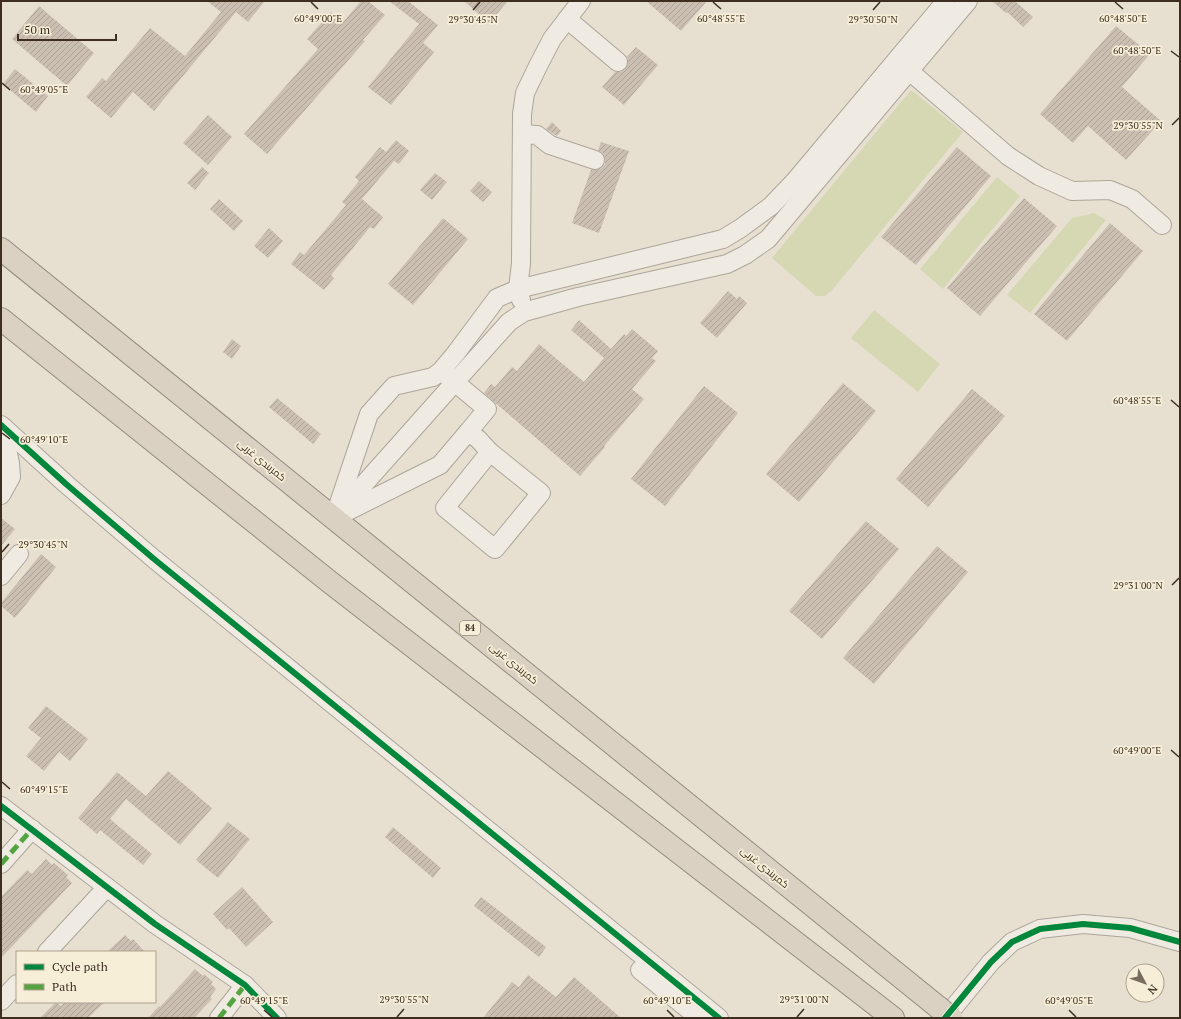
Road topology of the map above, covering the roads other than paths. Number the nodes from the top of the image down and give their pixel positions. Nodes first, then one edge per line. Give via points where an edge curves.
1 (581, 1) edge
2 (946, 1) edge
3 (962, 3) edge
4 (567, 19) junction
5 (618, 62) dead end
6 (903, 66) junction
7 (522, 134) junction
8 (595, 160) dead end
9 (1162, 225) dead end
10 (1, 249) edge
11 (518, 289) junction
12 (524, 312) junction
13 (1, 319) edge
14 (448, 376) junction
15 (1, 425) edge
16 (468, 432) junction
17 (3, 442) edge
18 (490, 452) junction
19 (1, 495) edge
20 (334, 518) junction
21 (19, 554) dead end
22 (1, 576) edge
23 (1, 806) edge
24 (32, 829) junction
25 (1, 864) edge
26 (107, 887) junction
27 (1180, 942) edge
28 (48, 951) edge
29 (16, 985) edge
30 (245, 985) junction
31 (1, 1001) edge
32 (945, 1014) edge
33 (219, 1018) edge
34 (277, 1018) edge
35 (699, 1018) edge
36 (719, 1018) edge
37 (893, 1018) edge

1 - 4 street
2 - 6 street
3 - 6 street
4 - 5 street
4 - 7 street via 552,39 526,93
6 - 9 street via 1008,156 1039,176 1072,191 1110,190 1132,199
6 - 11 street via 771,206 723,239
6 - 12 street via 768,239 745,255 727,264 578,297
7 - 8 street via 537,135 550,145
7 - 11 street via 521,263
10 - 20 highway, کمربندی غربی / 84
11 - 12 street
11 - 14 street via 497,298 456,353
12 - 14 street via 509,322
13 - 37 highway via 330,583
14 - 16 street via 487,409
14 - 20 street
14 - 20 street via 394,386 369,414
15 - 36 street via 154,558
16 - 18 street
16 - 20 street via 440,465
17 - 19 street via 10,463 11,477
17 - 35 street via 147,567
18 - 18 street via 541,493 495,549 445,508
20 - 32 highway, کمربندی غربی / 84
21 - 22 street
23 - 24 street
24 - 25 street
24 - 26 street
26 - 28 street
26 - 30 street via 155,924
27 - 32 street via 1130,928 1084,924 1040,928 1012,942
29 - 31 street
30 - 33 street
30 - 34 street

